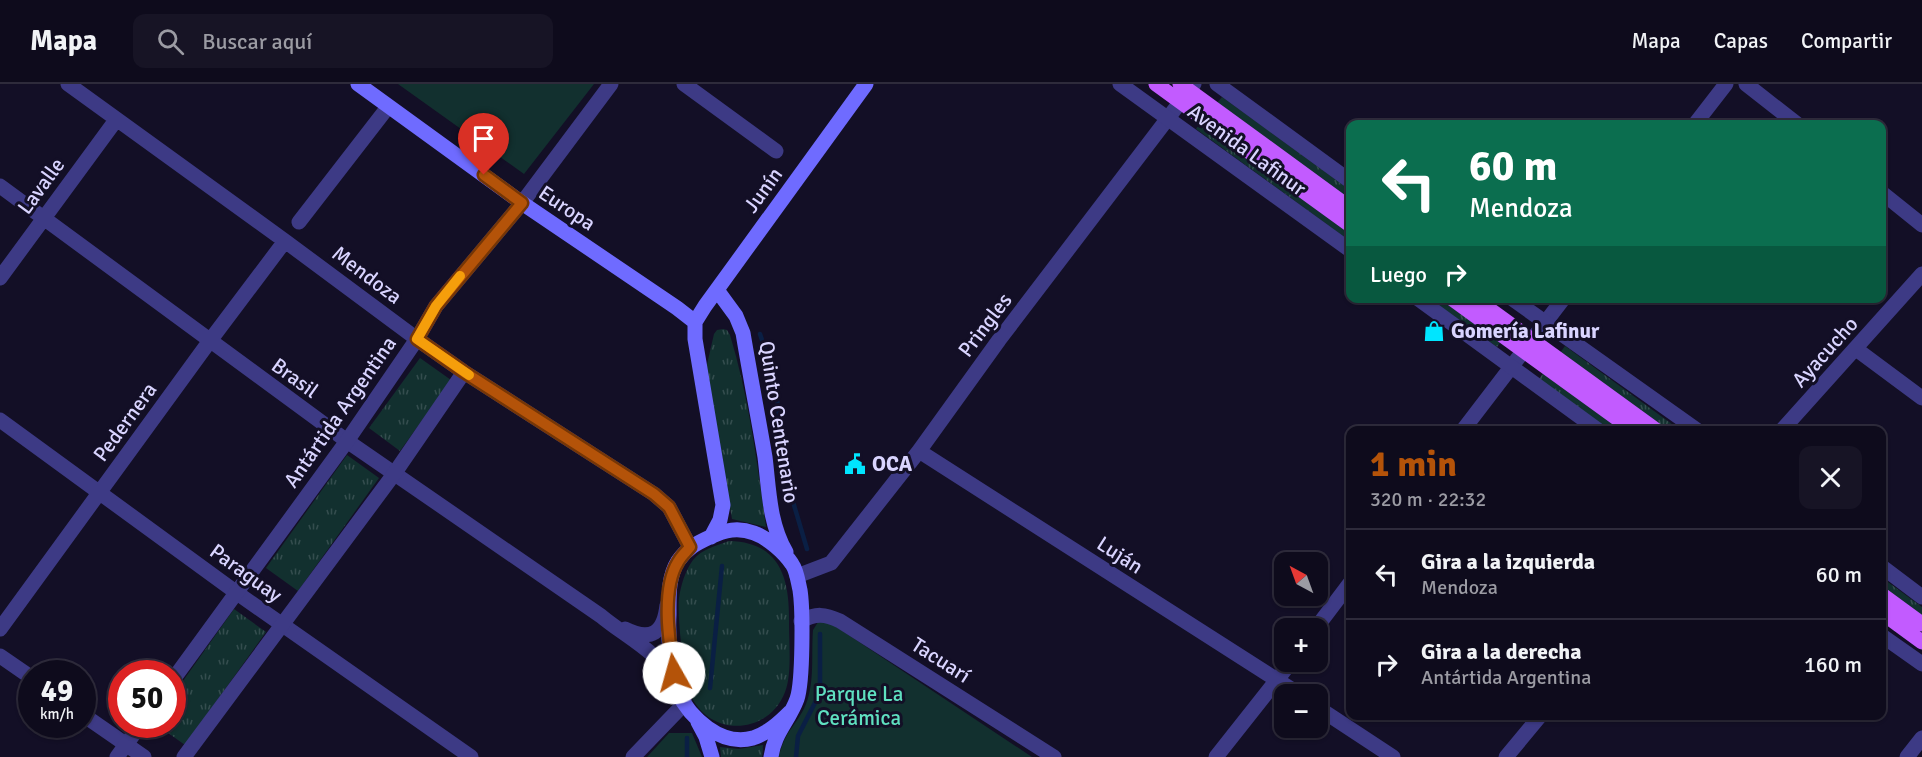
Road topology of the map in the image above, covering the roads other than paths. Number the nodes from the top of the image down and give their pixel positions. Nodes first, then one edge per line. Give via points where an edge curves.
1 (68, 84) edge
2 (611, 84) edge
3 (684, 84) edge
4 (866, 84) edge
5 (1120, 84) edge
6 (1156, 84) edge
7 (1217, 84) edge
8 (1726, 84) edge
9 (1746, 84) edge
10 (364, 86) edge
11 (1186, 90) edge
12 (388, 106) junction
13 (1168, 118) junction
14 (116, 120) junction
15 (1698, 120) edge
16 (1792, 120) edge
17 (776, 151) dead end
18 (1346, 178) edge
19 (0, 186) edge
20 (1886, 196) edge
21 (522, 203) junction
22 (1346, 205) edge
23 (44, 217) junction
24 (299, 222) dead end
25 (1346, 222) edge
26 (1922, 225) edge
27 (285, 241) junction
28 (1346, 247) edge
29 (1922, 274) edge
30 (0, 278) edge
31 (717, 290) junction
32 (1424, 303) edge
33 (1459, 303) edge
34 (1480, 303) edge
35 (1518, 303) edge
36 (1560, 303) edge
37 (695, 322) junction
38 (1546, 323) junction
39 (417, 339) junction
40 (209, 342) junction
41 (1528, 346) junction
42 (1856, 349) junction
43 (1511, 367) junction
44 (464, 372) junction
45 (1922, 398) edge
46 (0, 420) edge
47 (1466, 426) edge
48 (1592, 426) edge
49 (1628, 426) edge
50 (1650, 426) edge
51 (1691, 426) edge
52 (1786, 426) edge
53 (346, 441) junction
54 (919, 451) junction
55 (394, 474) junction
56 (100, 492) junction
57 (711, 537) junction
58 (690, 547) junction
59 (795, 570) junction
60 (1886, 571) edge
61 (669, 585) junction
62 (1346, 588) edge
63 (237, 593) junction
64 (1922, 597) edge
65 (1886, 598) edge
66 (601, 616) junction
67 (1886, 616) edge
68 (1324, 618) edge
69 (801, 621) junction
70 (1922, 624) edge
71 (282, 625) junction
72 (0, 629) edge
73 (1886, 639) edge
74 (1922, 642) edge
75 (0, 656) edge
76 (186, 662) edge
77 (1922, 664) edge
78 (18, 668) edge
79 (1283, 672) edge
80 (1277, 680) junction
81 (1283, 684) edge
82 (681, 697) junction
83 (790, 712) junction
84 (1328, 714) edge
85 (696, 717) junction
86 (1537, 720) edge
87 (96, 727) edge
88 (131, 738) edge
89 (1922, 738) edge
90 (121, 751) edge
91 (144, 757) edge
92 (184, 757) edge
93 (471, 757) edge
94 (633, 757) edge
95 (712, 757) edge
96 (771, 757) edge
97 (1054, 757) edge
98 (1216, 757) edge
99 (1393, 757) edge
100 (1506, 757) edge
101 (1907, 757) edge

1 - 14 street, Mendoza
2 - 21 street, Antártida Argentina
3 - 17 street
4 - 31 main road, Junín
5 - 13 street, Avenida Lafinur
6 - 11 main road, Avenida Lafinur
7 - 18 street, Avenida Lafinur
8 - 15 street
9 - 16 street
10 - 12 main road, Europa
11 - 13 street, Pringles
11 - 22 main road, Avenida Lafinur
11 - 25 main road, Avenida Lafinur
12 - 21 main road, Europa
12 - 24 street
13 - 28 street, Avenida Lafinur
13 - 54 street, Pringles
14 - 23 street, Lavalle
14 - 27 street, Mendoza
19 - 23 street, Brasil
20 - 26 street
21 - 37 main road, Europa
21 - 39 street, Antártida Argentina via 436,306
23 - 30 street, Lavalle
23 - 40 street, Brasil
27 - 39 street, Mendoza
27 - 40 street, Pedernera
29 - 42 street, Ayacucho
31 - 37 main road, Junín
31 - 59 main road, Quinto Centenario via 743,333 774,523
32 - 43 street
33 - 41 main road
34 - 41 main road
35 - 38 street
36 - 38 street
37 - 57 main road via 723,505
38 - 41 street
38 - 51 street
39 - 44 street, Mendoza
39 - 53 street, Antártida Argentina
40 - 53 street, Brasil
40 - 56 street, Pedernera
41 - 43 street
41 - 49 main road
41 - 50 main road
42 - 45 street
42 - 52 street, Ayacucho
43 - 47 street
43 - 48 street
44 - 55 street
44 - 58 street, Mendoza via 654,494 669,507
46 - 56 street, Paraguay
53 - 55 street, Brasil
53 - 63 street, Antártida Argentina
54 - 59 street, Pringles via 831,563
54 - 80 street, Luján
55 - 66 street, Brasil
55 - 71 street
56 - 63 street, Paraguay
56 - 72 street, Pedernera
57 - 58 main road
57 - 59 main road via 727,529 755,533 775,546
58 - 61 main road via 677,563
59 - 69 main road via 801,593
60 - 64 street
61 - 66 street, Brasil via 664,620 653,634 636,634
61 - 82 main road via 669,626
62 - 68 street
63 - 71 street, Paraguay
63 - 76 street, Antártida Argentina
65 - 70 main road
66 - 82 street, Brasil via 658,658
67 - 74 main road
69 - 83 main road via 800,683
69 - 97 street, Tacuarí via 813,615 827,615 840,621
71 - 92 street
71 - 93 street, Paraguay
73 - 77 street
75 - 78 street
79 - 80 street
80 - 81 street, Luján
80 - 98 street
82 - 85 main road
82 - 94 street
83 - 85 main road via 772,729 738,739 711,731
83 - 96 main road via 777,734
84 - 99 street
85 - 95 main road
86 - 100 street
87 - 90 street
88 - 90 street
89 - 101 street
90 - 91 street

